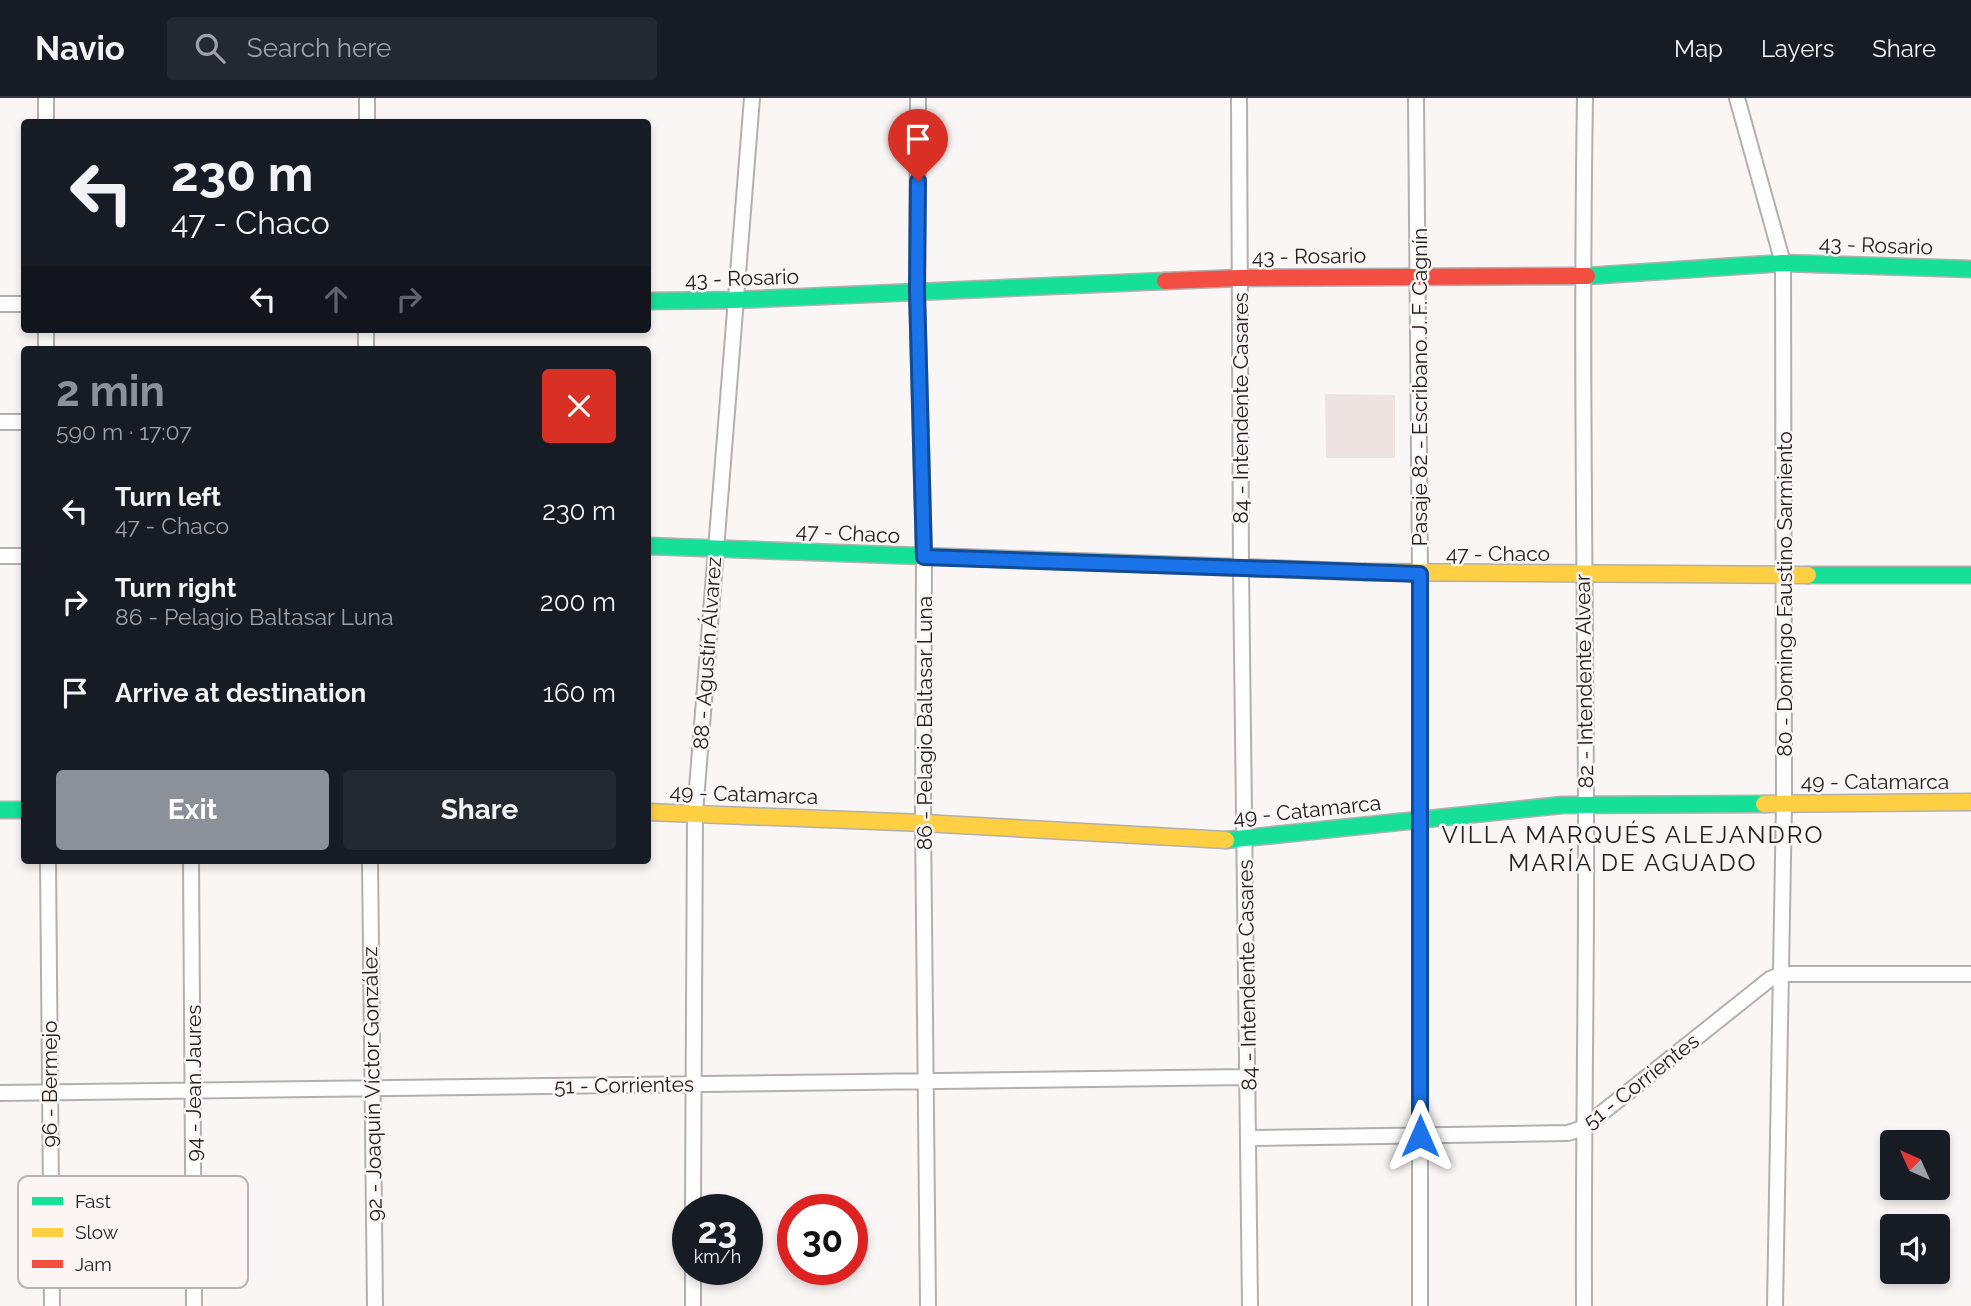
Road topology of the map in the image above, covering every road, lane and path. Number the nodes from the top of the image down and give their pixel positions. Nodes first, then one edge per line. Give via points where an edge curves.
1 (46, 98) edge
2 (367, 98) edge
3 (752, 98) edge
4 (918, 98) edge
5 (1240, 98) edge
6 (1416, 98) edge
7 (1585, 98) edge
8 (1737, 98) edge
9 (46, 119) edge
10 (367, 119) edge
11 (1783, 263) junction
12 (1971, 269) edge
13 (1418, 276) junction
14 (1582, 276) junction
15 (1239, 278) junction
16 (917, 291) junction
17 (734, 300) junction
18 (651, 301) edge
19 (0, 304) edge
20 (21, 304) edge
21 (0, 422) edge
22 (21, 422) edge
23 (651, 546) edge
24 (715, 548) junction
25 (21, 555) edge
26 (0, 556) edge
27 (924, 557) junction
28 (1241, 569) junction
29 (1583, 573) junction
30 (1420, 574) junction
31 (1784, 575) junction
32 (1971, 575) edge
33 (1784, 802) junction
34 (1971, 802) edge
35 (1586, 804) junction
36 (0, 810) edge
37 (21, 810) edge
38 (651, 812) edge
39 (695, 813) junction
40 (1420, 820) junction
41 (923, 823) junction
42 (1245, 839) junction
43 (48, 864) edge
44 (191, 864) edge
45 (370, 864) edge
46 (1782, 974) junction
47 (1971, 974) edge
48 (1247, 1077) junction
49 (927, 1081) junction
50 (693, 1084) junction
51 (372, 1089) junction
52 (194, 1090) junction
53 (0, 1093) edge
54 (49, 1093) junction
55 (1583, 1128) junction
56 (1420, 1136) junction
57 (1249, 1138) junction
58 (50, 1176) edge
59 (194, 1176) edge
60 (693, 1194) edge
61 (693, 1285) edge
62 (52, 1288) edge
63 (194, 1288) edge
64 (52, 1306) edge
65 (194, 1306) edge
66 (375, 1306) edge
67 (693, 1306) edge
68 (928, 1306) edge
69 (1250, 1306) edge
70 (1420, 1306) edge
71 (1584, 1306) edge
72 (1775, 1306) edge

1 - 9 street
2 - 10 street
3 - 17 street, 88 - Agustín Álvarez
4 - 16 street, 86 - Pelagio Baltasar Luna
5 - 15 street, 84 - Intendente Casares
6 - 13 street, Pasaje 82 - Escribano J. F. Cagnín
7 - 14 street, 82 - Intendente Alvear
8 - 11 street, 80 - Domingo Faustino Sarmiento
11 - 12 street, 43 - Rosario
11 - 14 street, 43 - Rosario
11 - 31 street, 80 - Domingo Faustino Sarmiento
13 - 14 street, 43 - Rosario
13 - 15 street, 43 - Rosario
13 - 30 street, Pasaje 82 - Escribano J. F. Cagnín
14 - 29 street, 82 - Intendente Alvear
15 - 16 street, 43 - Rosario
15 - 28 street, 84 - Intendente Casares
16 - 17 street, 43 - Rosario
16 - 27 street, 86 - Pelagio Baltasar Luna
17 - 18 street, 43 - Rosario
17 - 24 street, 88 - Agustín Álvarez
19 - 20 street
21 - 22 street
23 - 24 street, 47 - Chaco
24 - 27 street, 47 - Chaco
24 - 39 street, 88 - Agustín Álvarez
25 - 26 street
27 - 28 street, 47 - Chaco
27 - 41 street, 86 - Pelagio Baltasar Luna
28 - 30 street, 47 - Chaco
28 - 42 street, 84 - Intendente Casares
29 - 30 street, 47 - Chaco
29 - 31 street, 47 - Chaco
29 - 35 street, 82 - Intendente Alvear
30 - 40 street, Pasaje 82 - Escribano J. F. Cagnín
31 - 32 street, 47 - Chaco
31 - 33 street, 80 - Domingo Faustino Sarmiento
33 - 34 street, 49 - Catamarca
33 - 35 street, 49 - Catamarca
33 - 46 street, 80 - Domingo Faustino Sarmiento
35 - 40 street, 49 - Catamarca
35 - 55 street, 82 - Intendente Alvear
36 - 37 street
38 - 39 street, 49 - Catamarca
39 - 41 street, 49 - Catamarca
39 - 50 street, 88 - Agustín Álvarez
40 - 42 street, 49 - Catamarca
40 - 56 street, Pasaje 82 - Escribano J. F. Cagnín
41 - 42 street, 49 - Catamarca
41 - 49 street, 86 - Pelagio Baltasar Luna
42 - 48 street, 84 - Intendente Casares
43 - 54 street, 96 - Bermejo
44 - 52 street, 94 - Jean Jaures
45 - 51 street, 92 - Joaquín Víctor González
46 - 47 street
46 - 55 street, 51 - Corrientes
46 - 72 street, 80 - Domingo Faustino Sarmiento
48 - 49 street, 51 - Corrientes
48 - 57 street, 84 - Intendente Casares
49 - 50 street, 51 - Corrientes
49 - 68 street, 86 - Pelagio Baltasar Luna
50 - 51 street, 51 - Corrientes
50 - 60 street, 88 - Agustín Álvarez
51 - 52 street, 51 - Corrientes
51 - 66 street, 92 - Joaquín Víctor González
52 - 54 street, 51 - Corrientes
52 - 59 street, 94 - Jean Jaures
53 - 54 street, 51 - Corrientes
54 - 58 street, 96 - Bermejo
55 - 56 street, 51 - Corrientes via 1568,1133
55 - 71 street, 82 - Intendente Alvear
56 - 57 street, 51 - Corrientes
56 - 70 street, Pasaje 82 - Escribano J. F. Cagnín
57 - 69 street, 84 - Intendente Casares
61 - 67 street
62 - 64 street, 96 - Bermejo
63 - 65 street, 94 - Jean Jaures

